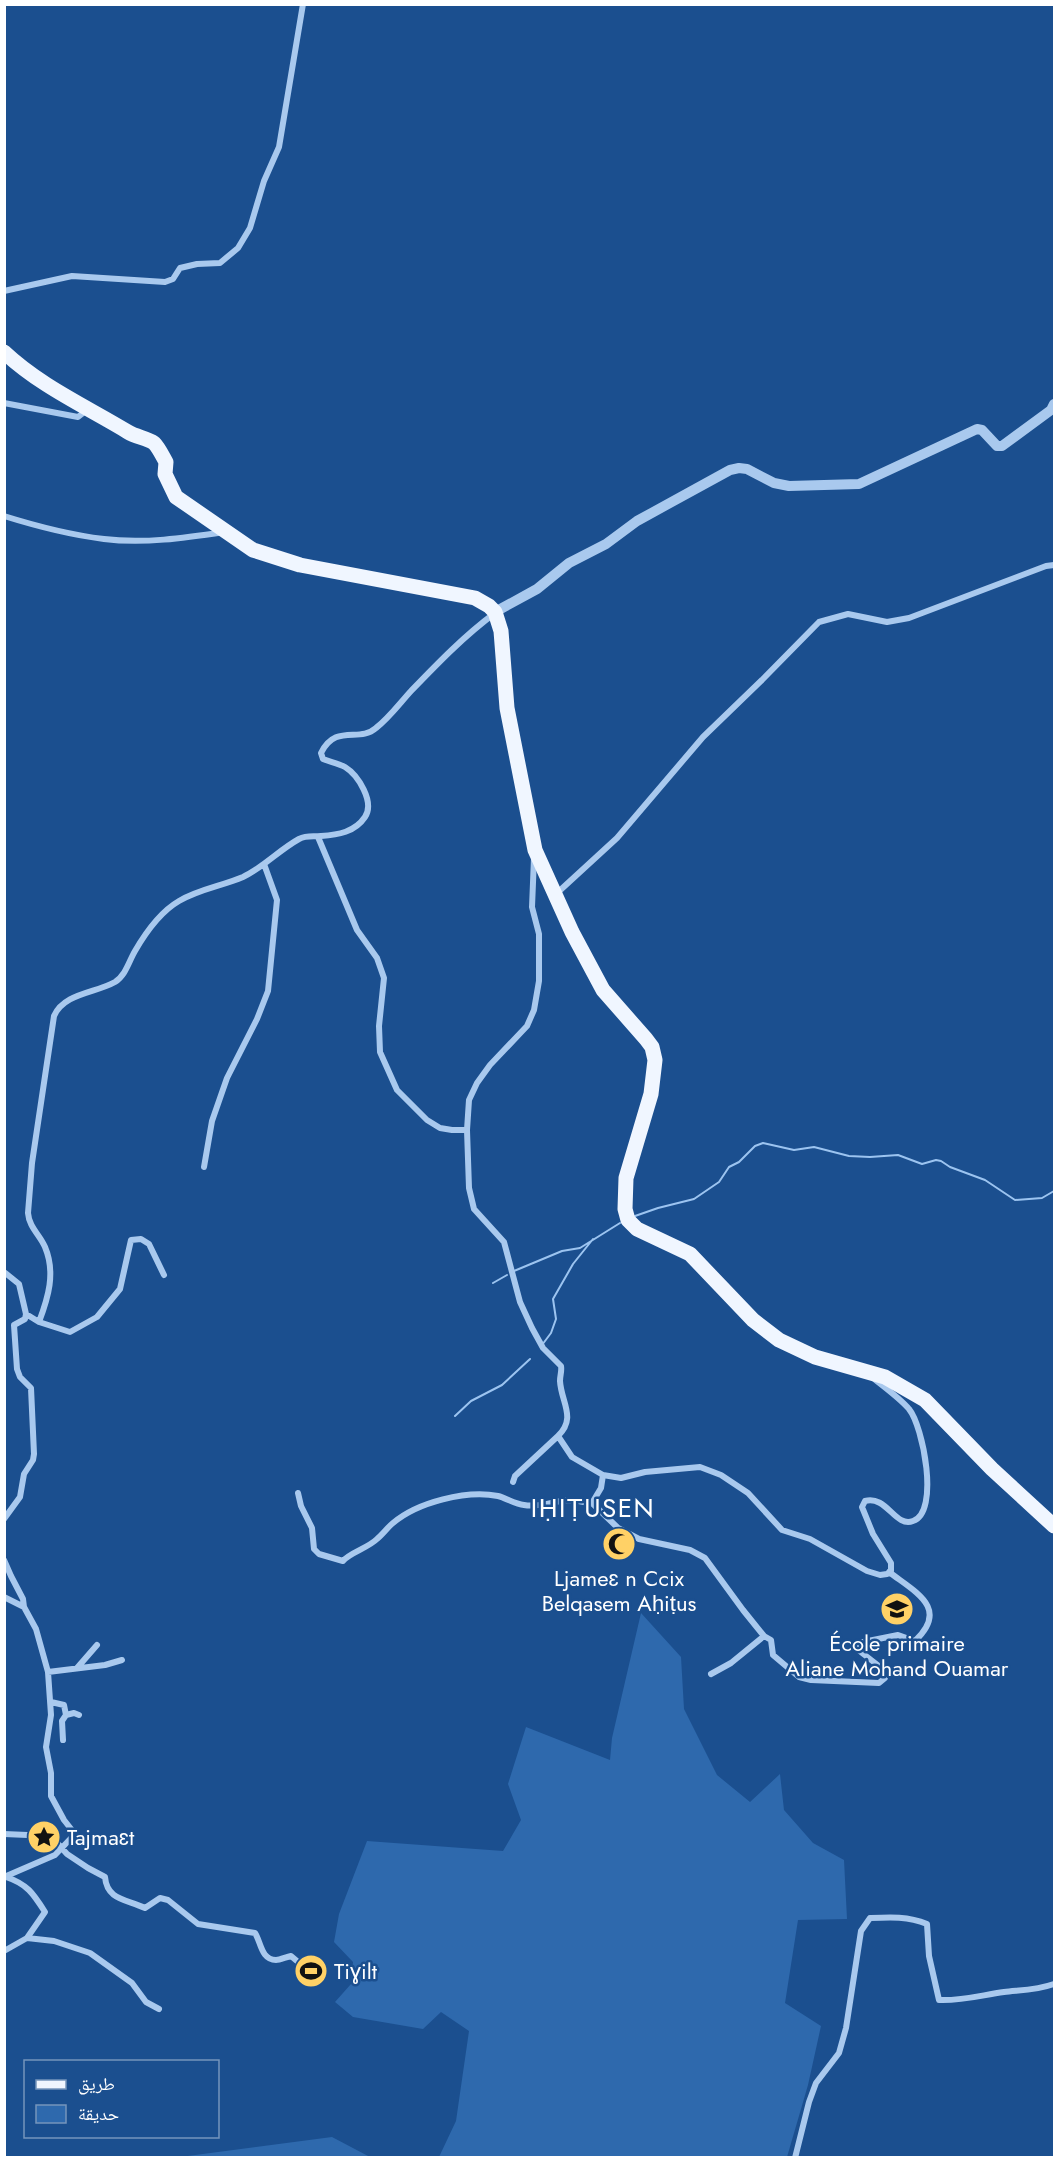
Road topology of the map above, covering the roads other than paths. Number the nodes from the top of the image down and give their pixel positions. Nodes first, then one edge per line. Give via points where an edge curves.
1 (303, 4) edge
2 (4, 291) edge
3 (4, 352) edge
4 (4, 404) edge
5 (1054, 404) edge
6 (87, 410) junction
7 (4, 516) edge
8 (228, 532) junction
9 (1054, 565) edge
10 (495, 612) junction
11 (318, 837) junction
12 (535, 850) junction
13 (264, 864) junction
14 (555, 895) junction
15 (467, 1130) junction
16 (204, 1167) dead end
17 (4, 1272) edge
18 (164, 1275) dead end
19 (26, 1314) junction
20 (39, 1322) junction
21 (861, 1369) junction
22 (558, 1437) junction
23 (603, 1475) junction
24 (513, 1482) dead end
25 (298, 1493) dead end
26 (592, 1503) junction
27 (4, 1519) edge
28 (1054, 1526) edge
29 (4, 1560) edge
30 (889, 1572) junction
31 (4, 1597) edge
32 (24, 1607) junction
33 (764, 1636) junction
34 (97, 1645) dead end
35 (122, 1660) dead end
36 (76, 1668) junction
37 (48, 1672) junction
38 (711, 1674) dead end
39 (51, 1702) junction
40 (66, 1715) junction
41 (79, 1715) dead end
42 (63, 1740) dead end
43 (4, 1834) edge
44 (63, 1848) junction
45 (5, 1877) edge
46 (27, 1938) junction
47 (4, 1950) edge
48 (304, 1967) dead end
49 (1054, 1984) edge
50 (159, 2009) dead end
51 (795, 2157) edge

1 - 2 street via 279,147 250,228 228,258 220,263 180,268 173,279 165,282 72,276
3 - 6 main road via 24,370
4 - 6 street via 78,417
5 - 10 street via 1002,446 976,429 860,484 789,486 747,469 730,470 637,521 606,544 569,563 537,589
6 - 8 main road via 153,442 166,462 165,474 176,497
7 - 8 street via 105,540 170,540
8 - 10 main road via 253,550 300,565 475,598
9 - 14 street via 909,618 887,622 848,614 819,622 702,737 617,838
10 - 11 street via 467,634 374,730 342,735 326,743 321,753 323,759 345,767 356,777 369,810 355,828
10 - 12 main road via 501,631 507,708
11 - 13 street via 300,838
11 - 15 street via 357,930 377,958 384,978 380,1052 397,1090 440,1128
12 - 14 main road
12 - 15 street via 532,907 538,934 539,981 534,1010 527,1026 477,1083 470,1100
13 - 16 street via 277,900 268,991 227,1078 212,1121
13 - 20 street via 166,909 116,981 57,1008 32,1163 28,1213 45,1247 51,1278
14 - 21 main road via 603,990 652,1047 655,1060 651,1094 627,1178 628,1220 637,1229 690,1254 753,1320 779,1340 815,1356
15 - 22 street via 469,1188 474,1209 504,1242 520,1302 543,1348 561,1366 567,1422
17 - 19 street via 19,1284
18 - 20 street via 149,1244 141,1239 131,1240 120,1289 98,1317 70,1332
19 - 20 street
19 - 27 street via 14,1325 15,1352 20,1377 31,1388 34,1454 24,1474 20,1497
21 - 28 main road via 885,1377 925,1400
21 - 30 street via 909,1409 927,1476 926,1506 914,1521 898,1518 873,1499 865,1501 862,1507 891,1563
22 - 23 street via 572,1457
22 - 24 street
23 - 26 street
23 - 30 street via 621,1478 700,1467 748,1492 782,1530 810,1539 867,1571 880,1575
25 - 26 street via 312,1528 314,1549 343,1561 377,1540 411,1511 453,1496 481,1494 533,1506 571,1500
26 - 33 street via 618,1528 639,1539 690,1550 705,1558
29 - 32 street
30 - 33 street via 920,1596 931,1618 915,1641 898,1635 858,1643 857,1649 884,1670 885,1678 879,1683 799,1677 773,1655 771,1640
31 - 32 street
32 - 37 street via 36,1629
33 - 38 street
34 - 36 street
35 - 36 street
36 - 37 street
37 - 39 street
39 - 40 street via 64,1705
39 - 44 street via 46,1747 51,1796 75,1834
40 - 41 street
40 - 42 street via 62,1721
43 - 44 street via 51,1836
44 - 45 street via 46,1860
44 - 48 street via 105,1877 111,1894 145,1908 160,1898 168,1900 198,1924 255,1933 263,1953 270,1958 291,1956
45 - 46 street via 19,1881 31,1891 45,1912
46 - 47 street
46 - 50 street via 54,1941 90,1953 132,1983 146,2001
49 - 51 street via 964,2000 939,2000 929,1956 927,1924 914,1918 870,1918 861,1930 839,2053 816,2083

